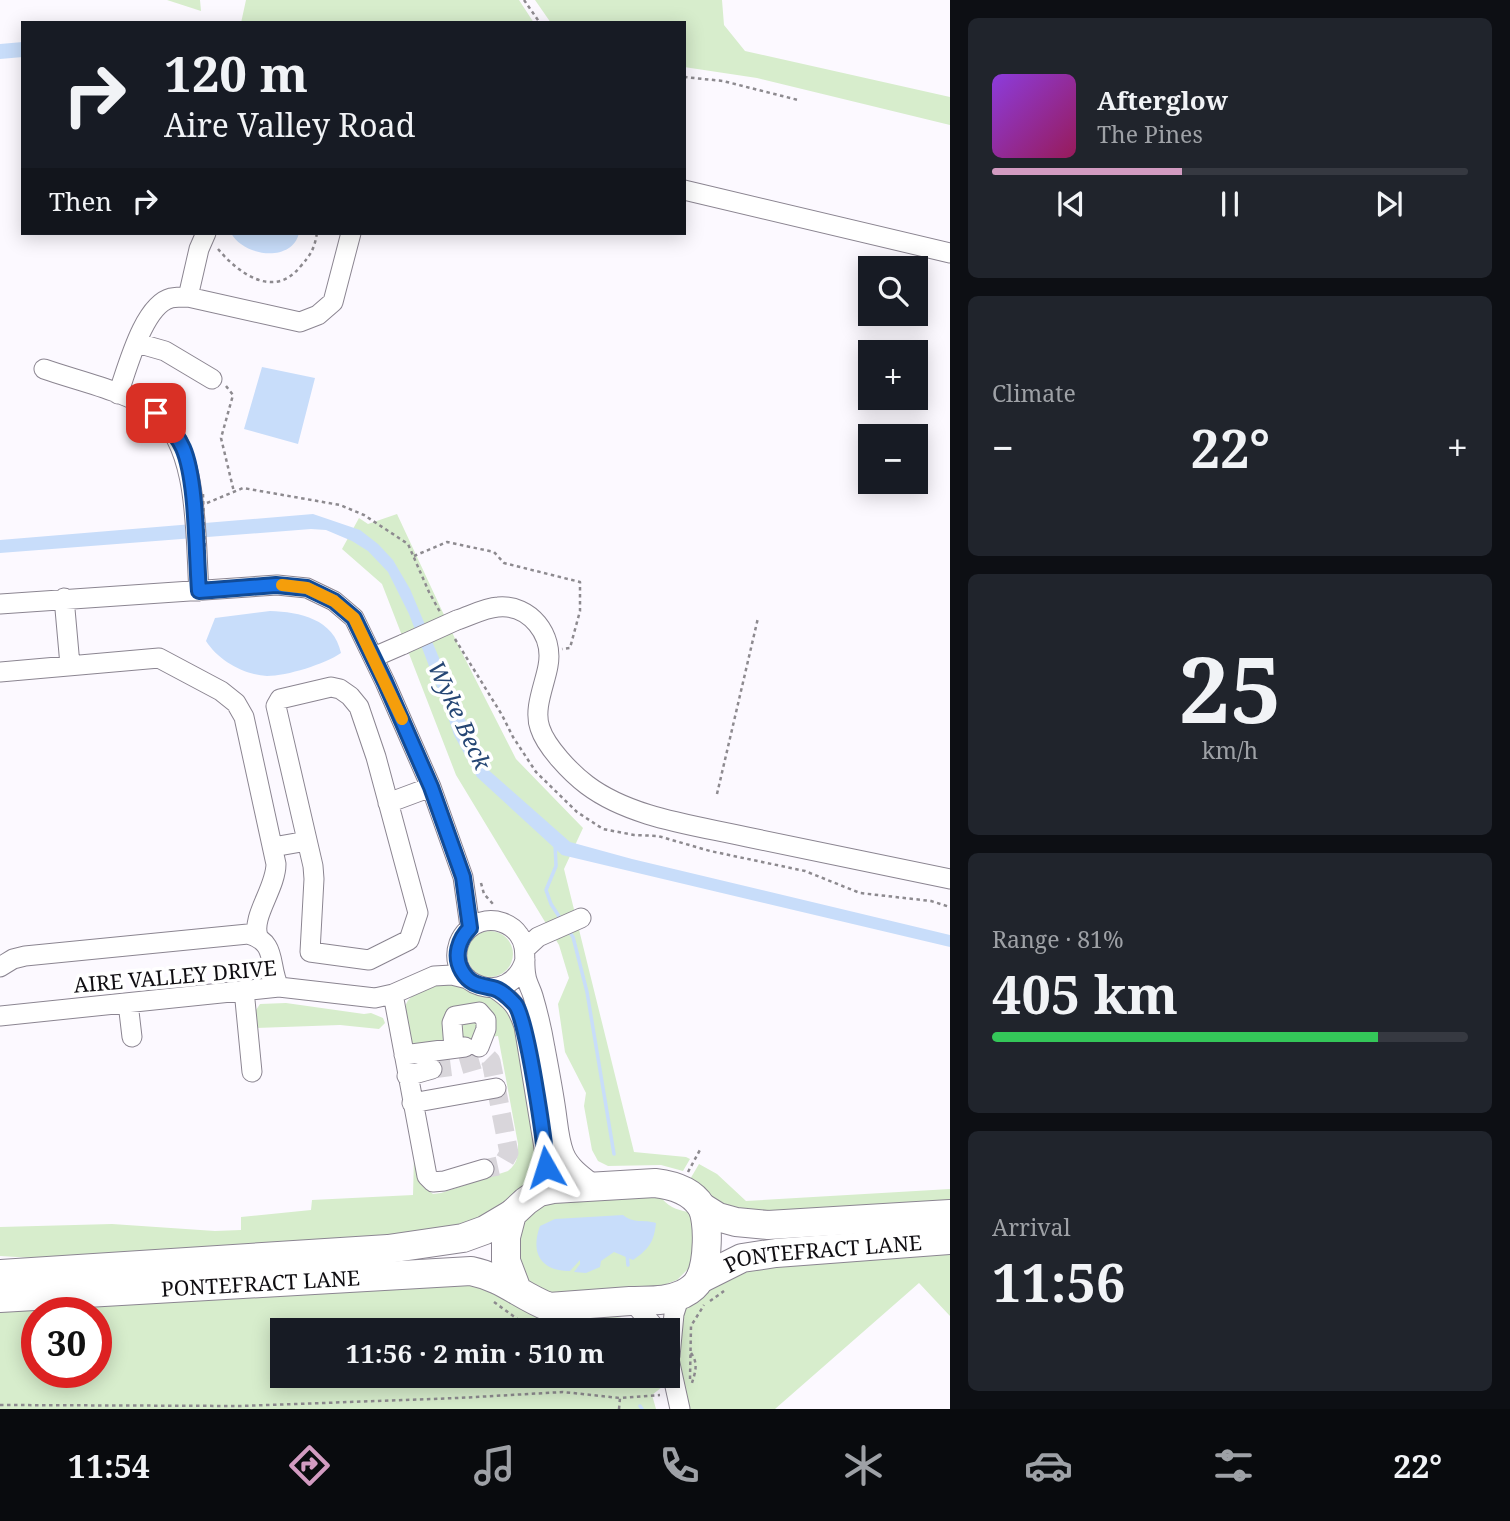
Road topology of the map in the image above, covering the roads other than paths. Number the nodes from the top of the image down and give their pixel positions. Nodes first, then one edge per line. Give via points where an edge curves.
1 (686, 190) edge
2 (350, 235) edge
3 (210, 237) edge
4 (950, 253) edge
5 (188, 297) junction
6 (136, 344) junction
7 (44, 369) dead end
8 (212, 379) road end
9 (118, 394) junction
10 (199, 591) junction
11 (64, 598) junction
12 (0, 604) edge
13 (374, 657) junction
14 (70, 665) junction
15 (0, 672) edge
16 (431, 787) junction
17 (387, 803) junction
18 (307, 841) junction
19 (272, 847) junction
20 (463, 877) junction
21 (950, 879) edge
22 (581, 918) dead end
23 (493, 920) junction
24 (470, 928) junction
25 (512, 928) junction
26 (555, 928) junction
27 (258, 936) junction
28 (457, 951) junction
29 (525, 954) junction
30 (0, 967) edge
31 (434, 976) junction
32 (468, 979) junction
33 (279, 987) junction
34 (494, 988) junction
35 (244, 990) junction
36 (393, 994) junction
37 (128, 1003) junction
38 (1, 1012) edge
39 (132, 1037) dead end
40 (454, 1048) junction
41 (404, 1055) junction
42 (432, 1069) tunnel mouth
43 (252, 1072) dead end
44 (407, 1076) junction
45 (496, 1088) dead end
46 (411, 1103) junction
47 (484, 1170) tunnel mouth
48 (597, 1187) junction
49 (536, 1194) junction
50 (702, 1208) junction
51 (512, 1214) junction
52 (950, 1214) edge
53 (950, 1240) edge
54 (0, 1274) edge
55 (690, 1287) junction
56 (517, 1290) junction
57 (0, 1298) edge
58 (632, 1301) junction
59 (647, 1318) edge
60 (673, 1318) edge
61 (676, 1388) edge
62 (680, 1409) edge

1 - 4 street
2 - 5 street via 333,302 318,315 300,321
3 - 5 street via 199,249
5 - 6 street via 169,298 155,309
6 - 8 street via 165,351
6 - 9 street
7 - 9 street
9 - 10 street via 156,413 183,448 198,498
10 - 11 street
10 - 13 street via 276,585 307,588 334,601 354,618
11 - 12 street
11 - 14 street
13 - 16 street
13 - 21 street, bridge via 496,607 524,612 542,630 549,651 539,726 549,746 586,784 641,812
14 - 15 street
14 - 19 street via 159,658 236,703 244,718
16 - 17 street
16 - 20 street
17 - 18 street via 359,707 350,696 331,687 281,699 276,706
17 - 18 street via 418,913 409,940 369,960 310,951 314,879
18 - 19 street
19 - 27 street via 276,874 257,920
20 - 23 street
20 - 24 street
22 - 26 street
23 - 24 street
23 - 25 street
24 - 28 street
25 - 26 street
25 - 29 street
26 - 29 street via 538,937
27 - 30 street via 212,936 25,956
27 - 33 street via 271,954
28 - 31 street, AIRE VALLEY DRIVE
28 - 32 street via 461,971
29 - 34 street via 518,976
29 - 48 street via 563,1151 578,1172
31 - 32 street, AIRE VALLEY DRIVE
31 - 36 street, AIRE VALLEY DRIVE
32 - 34 street
33 - 35 street, AIRE VALLEY DRIVE
33 - 36 street, AIRE VALLEY DRIVE via 356,997
34 - 49 street via 518,1008 524,1026 546,1167
35 - 37 street, AIRE VALLEY DRIVE
35 - 43 street
36 - 41 street
37 - 38 street, AIRE VALLEY DRIVE
37 - 39 street
40 - 40 street via 475,1045 483,1052 486,1020 479,1012 455,1016
40 - 41 street
41 - 44 street
42 - 44 street
44 - 46 street
45 - 46 street
46 - 47 street via 427,1176 433,1182
48 - 49 highway
48 - 50 highway via 654,1183 688,1193
49 - 51 highway
50 - 52 highway, PONTEFRACT LANE via 736,1222 768,1225
50 - 55 highway via 706,1256
51 - 54 highway, PONTEFRACT LANE via 463,1238 388,1249
51 - 56 highway via 506,1261
53 - 55 highway, PONTEFRACT LANE via 743,1258
55 - 58 highway via 658,1301
55 - 60 street
56 - 57 highway, PONTEFRACT LANE via 471,1271
56 - 58 highway via 549,1307
58 - 59 street
61 - 62 street

